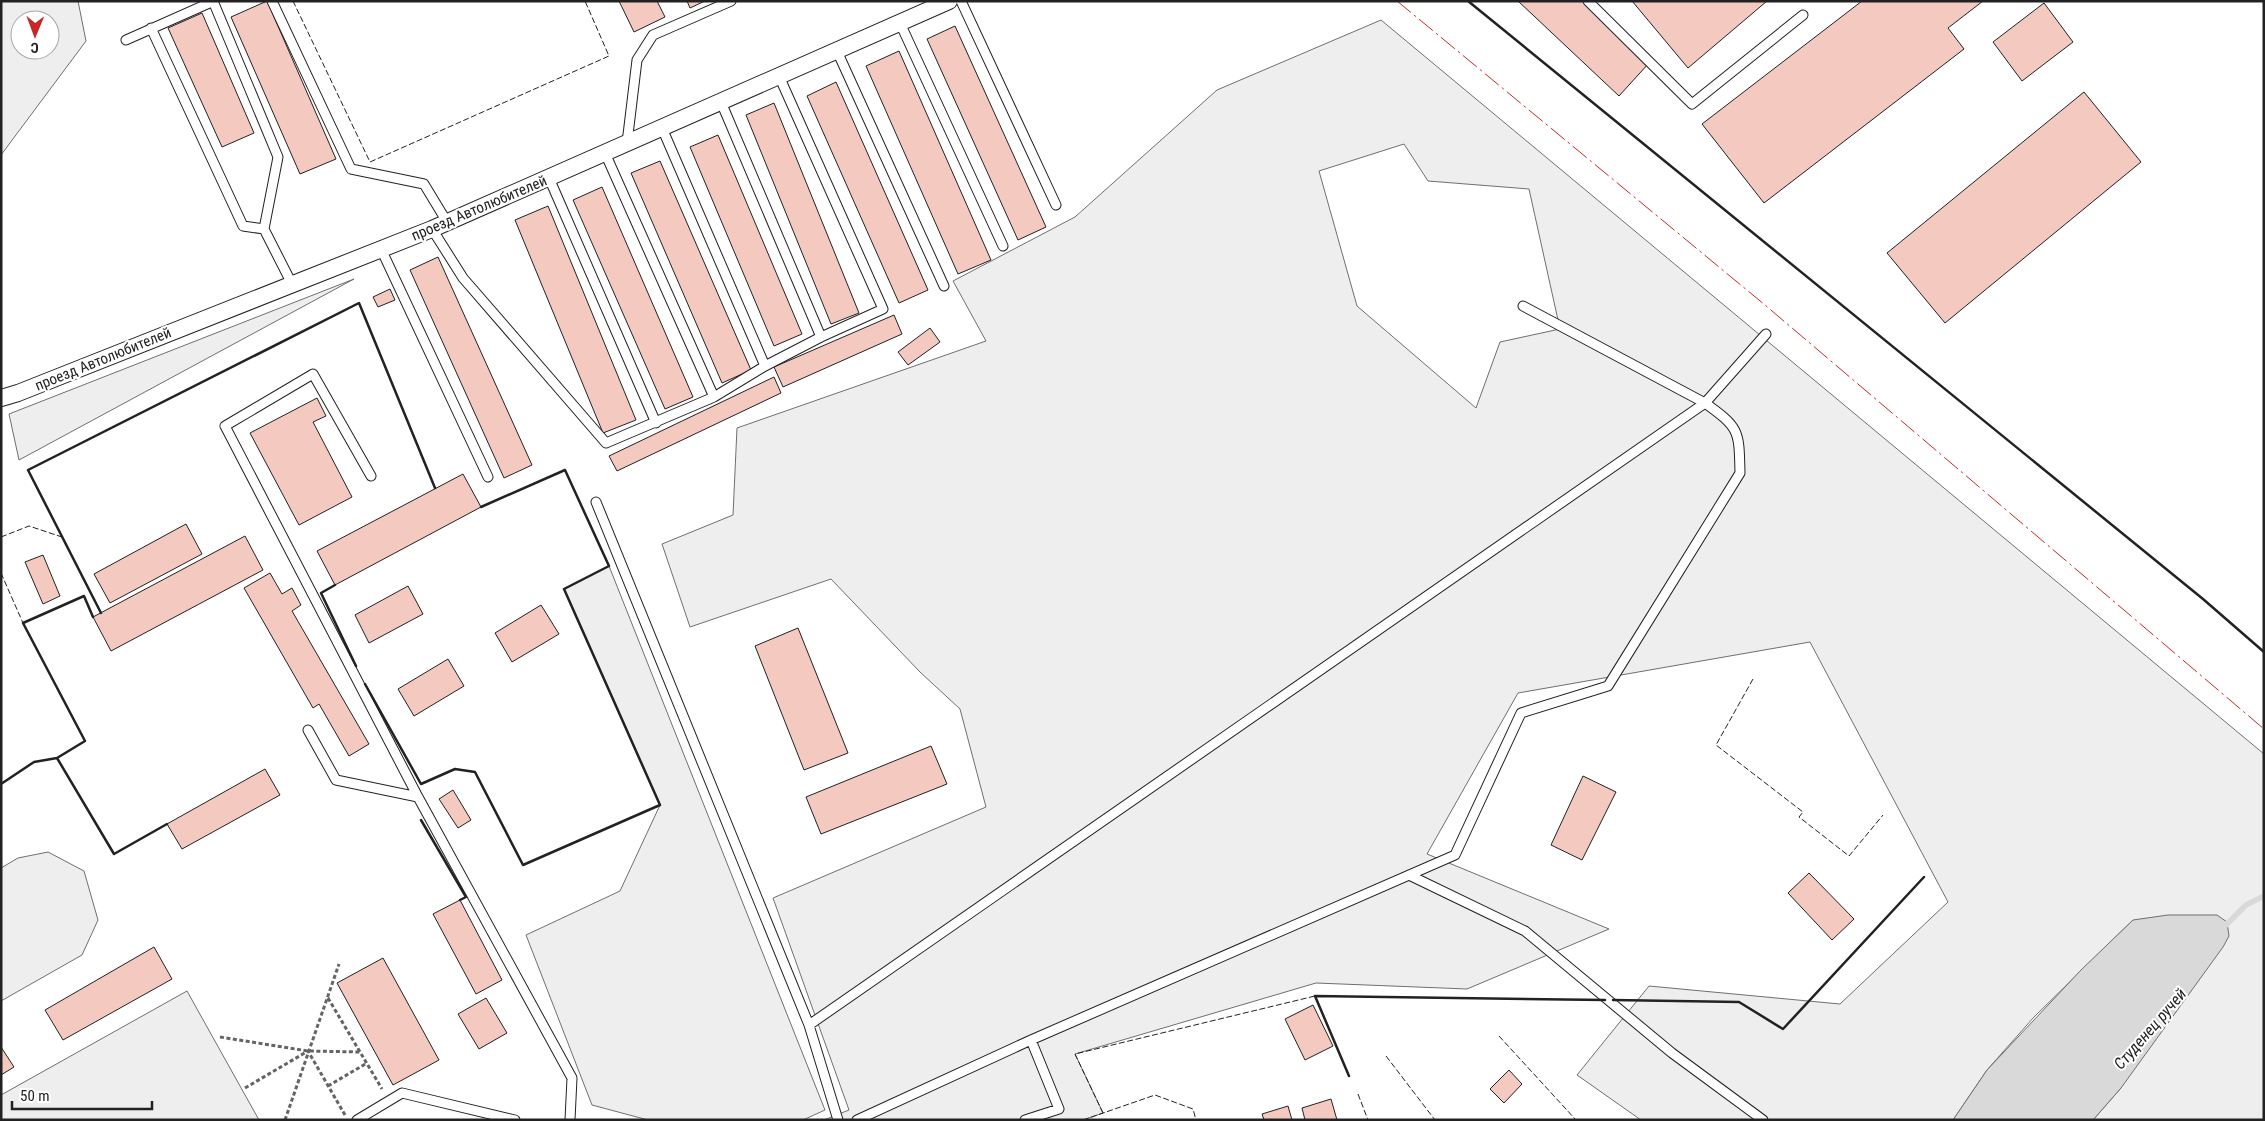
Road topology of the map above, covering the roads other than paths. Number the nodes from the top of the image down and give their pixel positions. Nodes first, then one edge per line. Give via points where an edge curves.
1 (214, 1) edge
2 (272, 1) edge
3 (731, 1) edge
4 (949, 1) edge
5 (961, 1) edge
6 (1588, 1) edge
7 (929, 5) edge
8 (1803, 15) dead end
9 (900, 23) junction
10 (151, 28) junction
11 (126, 40) dead end
12 (837, 51) junction
13 (779, 76) junction
14 (721, 102) junction
15 (662, 128) junction
16 (627, 144) junction
17 (605, 153) junction
18 (549, 178) junction
19 (1056, 206) dead end
20 (440, 225) junction
21 (264, 229) junction
22 (1003, 246) dead end
23 (381, 249) junction
24 (292, 284) junction
25 (944, 286) dead end
26 (1524, 306) dead end
27 (1766, 334) dead end
28 (821, 337) junction
29 (765, 366) junction
30 (714, 397) junction
31 (1, 398) edge
32 (1705, 403) junction
33 (656, 423) junction
34 (371, 476) dead end
35 (488, 476) dead end
36 (596, 502) dead end
37 (308, 730) dead end
38 (418, 797) junction
39 (1409, 875) junction
40 (809, 1025) junction
41 (1031, 1040) junction
42 (356, 1120) edge
43 (515, 1120) edge
44 (570, 1120) edge
45 (838, 1120) edge
46 (857, 1120) edge
47 (1024, 1120) edge
48 (1763, 1120) edge

1 - 10 lane
1 - 21 lane via 278,157
2 - 20 lane via 351,169 424,184
3 - 16 lane via 653,35 637,60
4 - 7 street, проезд Автолюбителей
5 - 19 lane
6 - 8 lane via 1692,104
7 - 9 street, проезд Автолюбителей
9 - 12 street, проезд Автолюбителей
9 - 22 lane
10 - 11 lane
10 - 21 lane via 243,226
12 - 13 street, проезд Автолюбителей
12 - 25 lane
13 - 14 street, проезд Автолюбителей
13 - 28 lane via 884,309
14 - 15 street, проезд Автолюбителей
14 - 28 lane
15 - 16 street, проезд Автолюбителей
15 - 29 lane
16 - 17 street, проезд Автолюбителей
17 - 18 street, проезд Автолюбителей
17 - 30 lane
18 - 20 street, проезд Автолюбителей
18 - 33 lane
20 - 23 street, проезд Автолюбителей
20 - 33 lane via 463,278 606,443
21 - 24 lane
23 - 24 street, проезд Автолюбителей
23 - 35 lane
24 - 31 street, проезд Автолюбителей
26 - 32 lane
27 - 32 lane
28 - 29 lane
29 - 30 lane
30 - 33 lane
32 - 39 lane via 1728,419 1739,438 1740,473 1608,686 1520,712 1455,855
32 - 40 lane
34 - 38 lane via 313,374 225,426
36 - 40 lane
37 - 38 lane via 336,780
38 - 44 lane via 572,1078
39 - 41 lane
39 - 48 lane via 1525,931 1672,1053
40 - 45 lane
41 - 46 lane
41 - 47 lane via 1060,1109
42 - 43 lane via 402,1093

